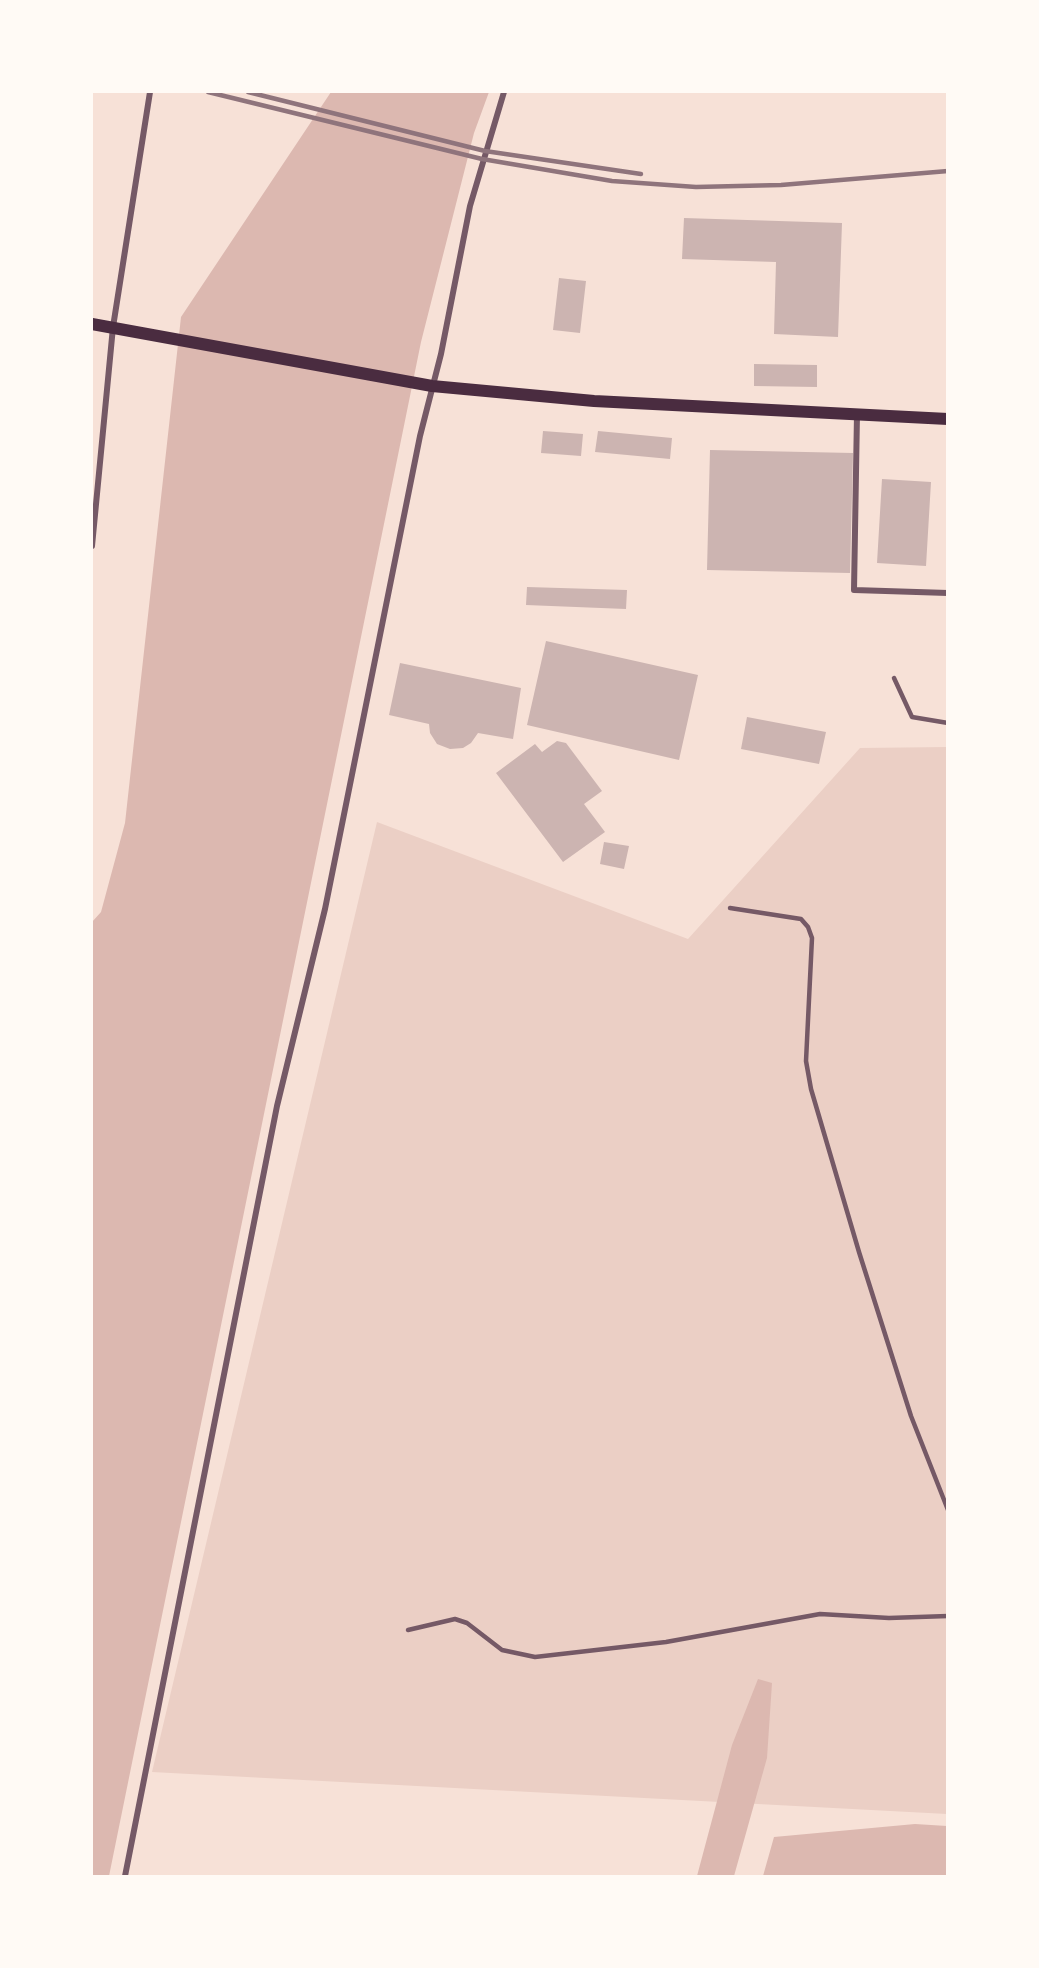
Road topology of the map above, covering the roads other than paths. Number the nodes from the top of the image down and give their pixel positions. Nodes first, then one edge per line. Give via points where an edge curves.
1 (150, 92) edge
2 (504, 92) edge
3 (92, 324) edge
4 (113, 327) junction
5 (432, 386) junction
6 (857, 414) junction
7 (948, 419) edge
8 (92, 546) edge
9 (948, 593) edge
10 (894, 678) dead end
11 (948, 723) edge
12 (730, 908) dead end
13 (948, 1510) edge
14 (948, 1616) edge
15 (408, 1630) dead end
16 (125, 1876) edge

1 - 4 street
2 - 5 street via 470,206
3 - 4 main road
4 - 5 main road
4 - 8 street
5 - 6 main road via 594,401
5 - 16 street via 326,909 277,1106
6 - 7 main road
6 - 9 street via 854,590
10 - 11 lane via 912,717
12 - 13 lane via 801,919 812,938 806,1061 811,1089 907,1405
14 - 15 lane via 820,1614 666,1642 535,1657 502,1650 467,1623 454,1619

